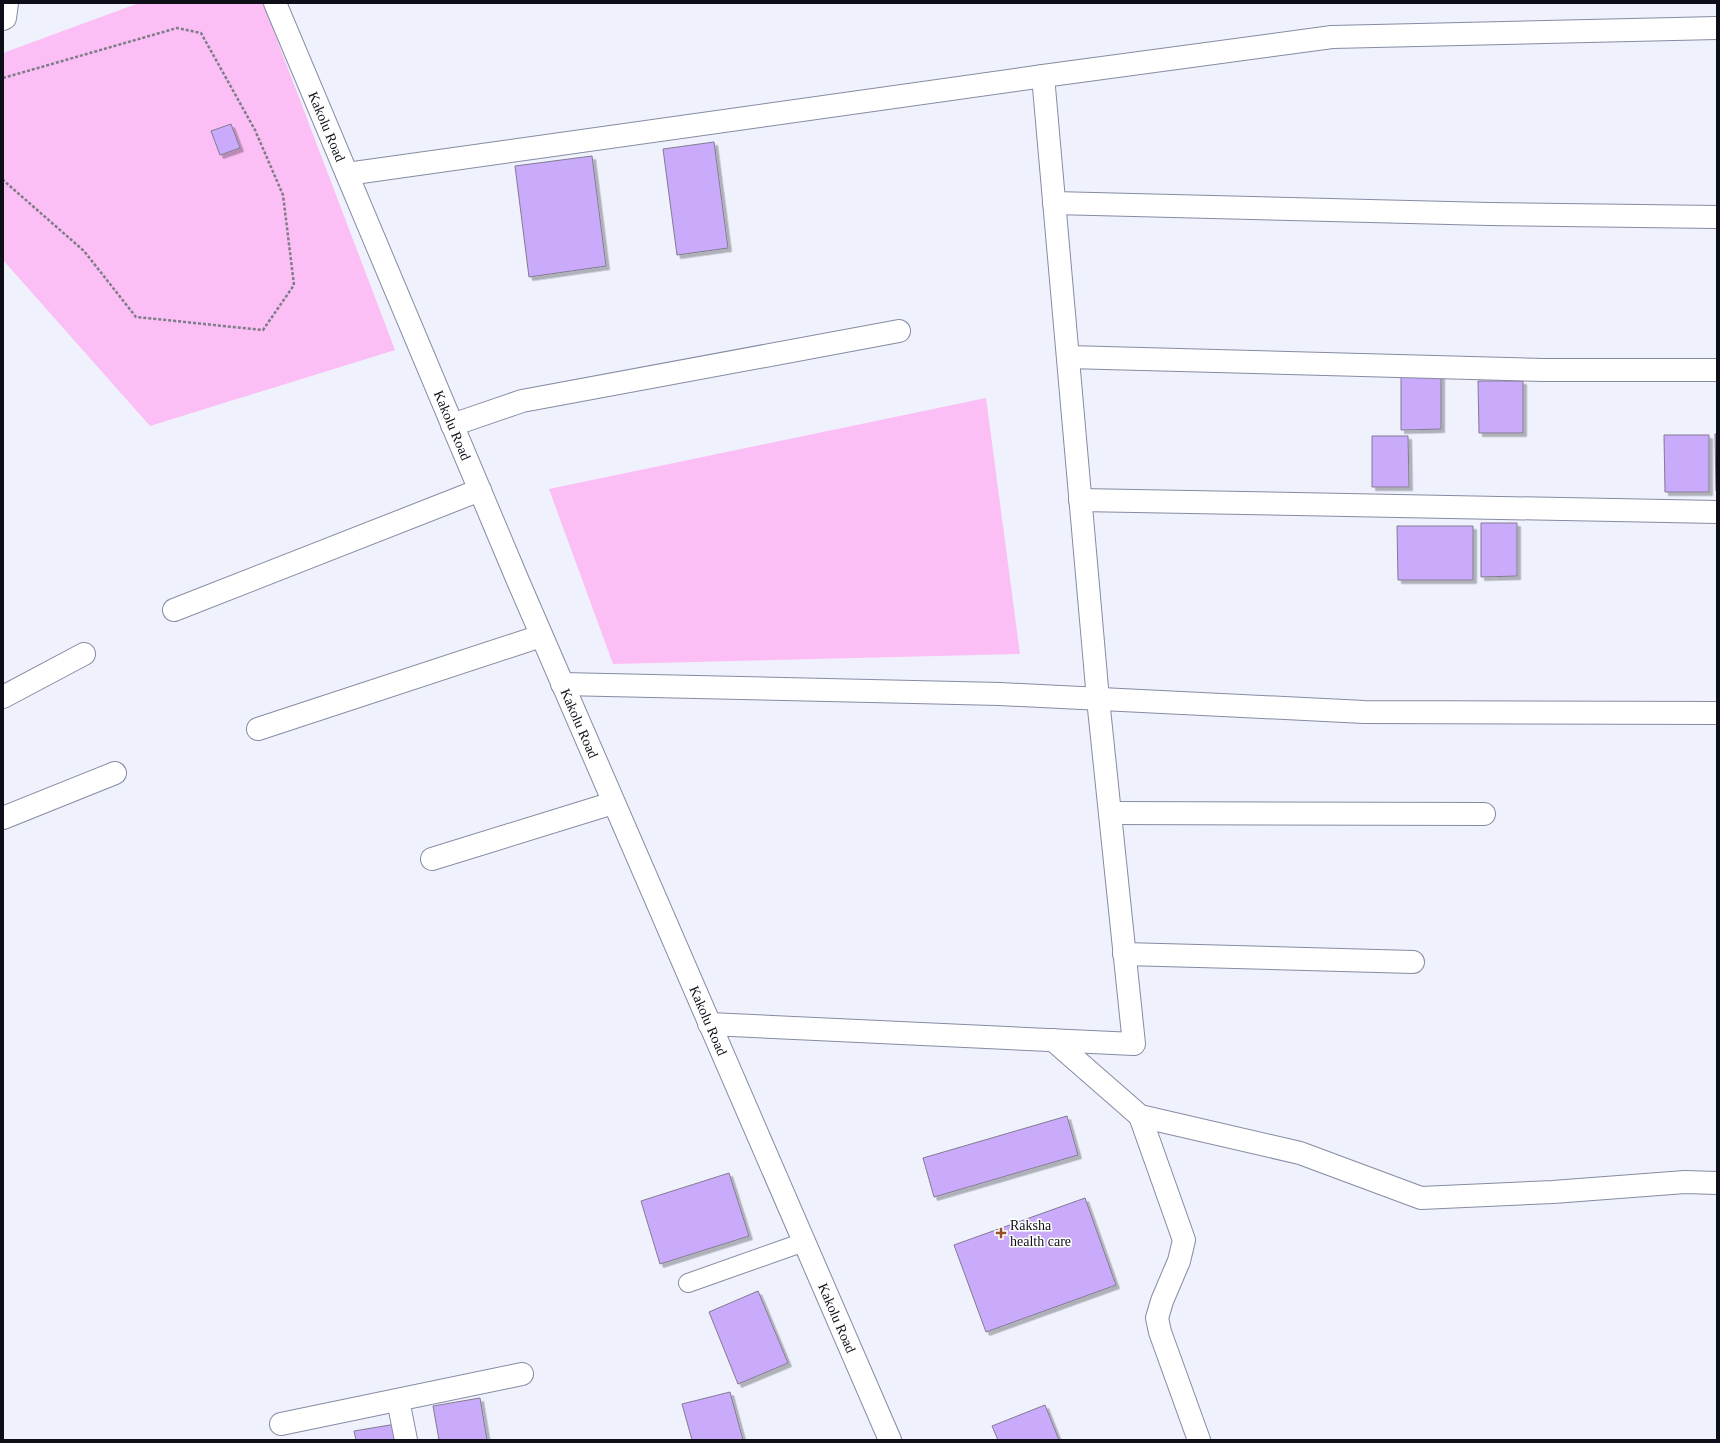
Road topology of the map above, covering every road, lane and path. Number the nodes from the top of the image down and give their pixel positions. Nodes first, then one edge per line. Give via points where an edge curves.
1 (7, 3) edge
2 (275, 3) edge
3 (3, 19) edge
4 (1717, 28) edge
5 (1043, 76) junction
6 (3, 78) edge
7 (347, 174) junction
8 (3, 180) edge
9 (1054, 203) junction
10 (1717, 217) edge
11 (899, 331) dead end
12 (1068, 357) junction
13 (1717, 370) edge
14 (452, 425) junction
15 (480, 490) junction
16 (1080, 500) junction
17 (1717, 512) edge
18 (174, 610) dead end
19 (541, 636) junction
20 (84, 654) dead end
21 (562, 684) junction
22 (3, 697) edge
23 (1098, 699) junction
24 (1717, 713) edge
25 (258, 729) dead end
26 (115, 774) dead end
27 (613, 803) junction
28 (1110, 813) junction
29 (1484, 814) dead end
30 (3, 818) edge
31 (432, 859) dead end
32 (1124, 954) junction
33 (1413, 962) dead end
34 (709, 1024) junction
35 (1053, 1040) junction
36 (1140, 1116) junction
37 (1717, 1183) edge
38 (804, 1242) junction
39 (688, 1283) dead end
40 (522, 1374) dead end
41 (398, 1400) junction
42 (281, 1424) dead end
43 (406, 1440) edge
44 (890, 1440) edge
45 (1199, 1440) edge

1 - 3 street
2 - 7 street, Kakolu Road
4 - 5 street via 1332,37
5 - 7 street
5 - 9 street
6 - 8 path via 177,28 201,33 255,130 283,195 294,285 263,330 136,317 84,252
7 - 14 street, Kakolu Road
9 - 10 street
9 - 12 street
11 - 14 street via 522,401
12 - 13 street via 1544,370
12 - 16 street
14 - 15 street, Kakolu Road
15 - 18 street
15 - 19 street, Kakolu Road
16 - 17 street
16 - 23 street
19 - 21 street, Kakolu Road
19 - 25 street
20 - 22 street
21 - 23 street via 1000,694
21 - 27 street, Kakolu Road
23 - 24 street via 1364,712
23 - 28 street
26 - 30 street
27 - 31 street
27 - 34 street, Kakolu Road
28 - 29 street
28 - 32 street
32 - 33 street
32 - 35 street via 1134,1044
34 - 35 street
34 - 38 street, Kakolu Road
35 - 36 street
36 - 37 street via 1300,1153 1421,1198 1685,1182
36 - 45 street via 1184,1240 1179,1261 1157,1318
38 - 39 lane
38 - 44 street, Kakolu Road
40 - 41 street
41 - 42 street
41 - 43 street

